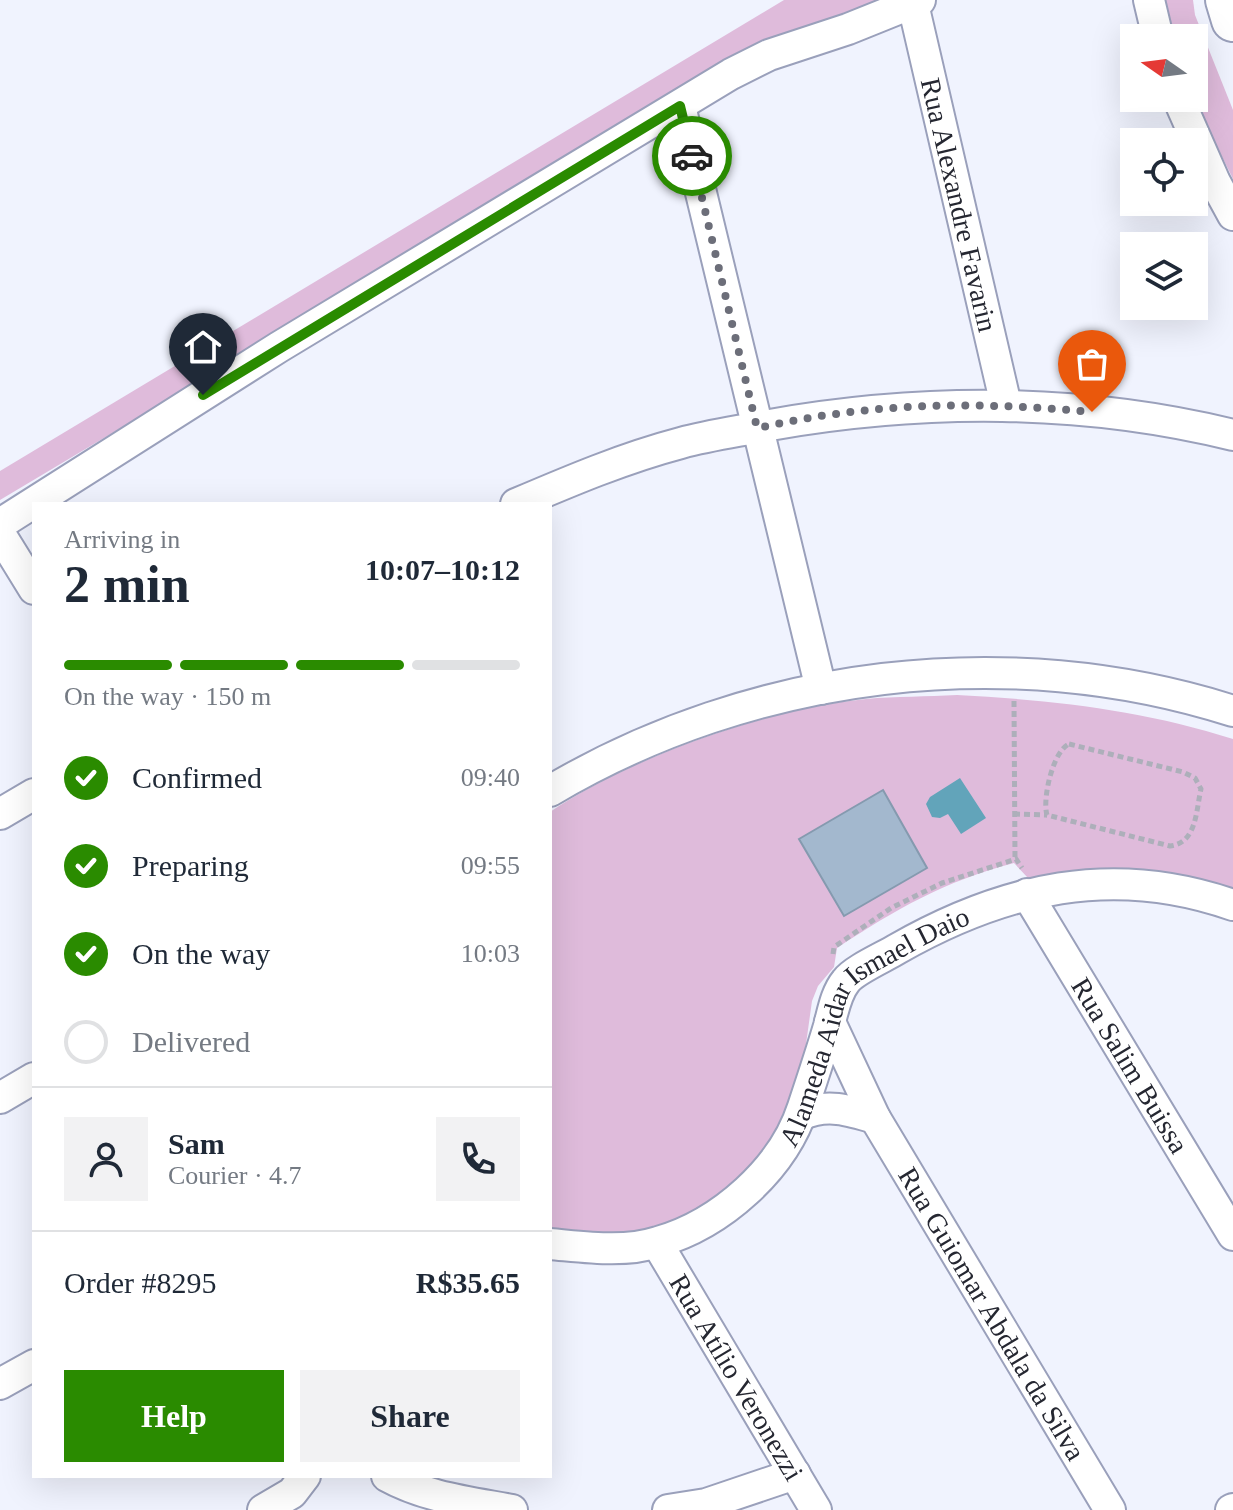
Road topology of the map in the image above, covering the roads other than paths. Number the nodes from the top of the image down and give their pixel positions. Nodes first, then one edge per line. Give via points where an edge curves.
1 (1149, 0) edge
2 (1227, 0) edge
3 (916, 2) edge
4 (1233, 20) edge
5 (1155, 24) edge
6 (680, 106) junction
7 (1184, 112) edge
8 (1233, 215) edge
9 (1006, 405) junction
10 (757, 428) junction
11 (1233, 435) edge
12 (35, 502) edge
13 (521, 502) edge
14 (32, 504) edge
15 (0, 524) edge
16 (0, 534) edge
17 (32, 586) edge
18 (821, 689) junction
19 (1233, 711) edge
20 (552, 790) edge
21 (32, 795) edge
22 (0, 814) edge
23 (1028, 884) junction
24 (1233, 905) edge
25 (830, 1022) junction
26 (32, 1079) edge
27 (0, 1098) edge
28 (801, 1115) junction
29 (875, 1118) junction
30 (1233, 1235) edge
31 (657, 1243) junction
32 (552, 1244) edge
33 (32, 1366) edge
34 (0, 1384) edge
35 (795, 1474) junction
36 (303, 1478) edge
37 (399, 1491) edge
38 (263, 1510) edge
39 (512, 1510) edge
40 (668, 1510) edge
41 (816, 1510) edge
42 (1110, 1510) edge

1 - 5 street
2 - 4 main road
3 - 6 street via 769,55
3 - 9 street, Rua Alexandre Favarin
6 - 10 street
6 - 12 street via 279,347
7 - 8 street
9 - 10 street via 838,413
9 - 11 street via 1144,418
10 - 13 street via 682,443
10 - 18 street
14 - 15 street
16 - 17 street
18 - 19 street via 919,674 1012,673 1123,685
18 - 20 street via 751,704 684,728 595,765
21 - 22 street
23 - 24 street, Alameda Aidar Ismael Daio via 1128,883
23 - 25 street, Alameda Aidar Ismael Daio via 942,924 846,979
23 - 30 street, Rua Salim Buissa
25 - 28 street, Alameda Aidar Ismael Daio
25 - 29 street, Rua Guiomar Abdala da Silva
26 - 27 street
28 - 29 street via 835,1108
28 - 31 street, Alameda Aidar Ismael Daio via 782,1152 745,1193 696,1227
29 - 42 street, Rua Guiomar Abdala da Silva
31 - 32 street, Alameda Aidar Ismael Daio via 603,1249
31 - 35 street, Rua Atílio Veronezzi
33 - 34 street
35 - 40 street via 706,1504
35 - 41 street, Rua Atílio Veronezzi
36 - 38 street via 292,1493
37 - 39 street

